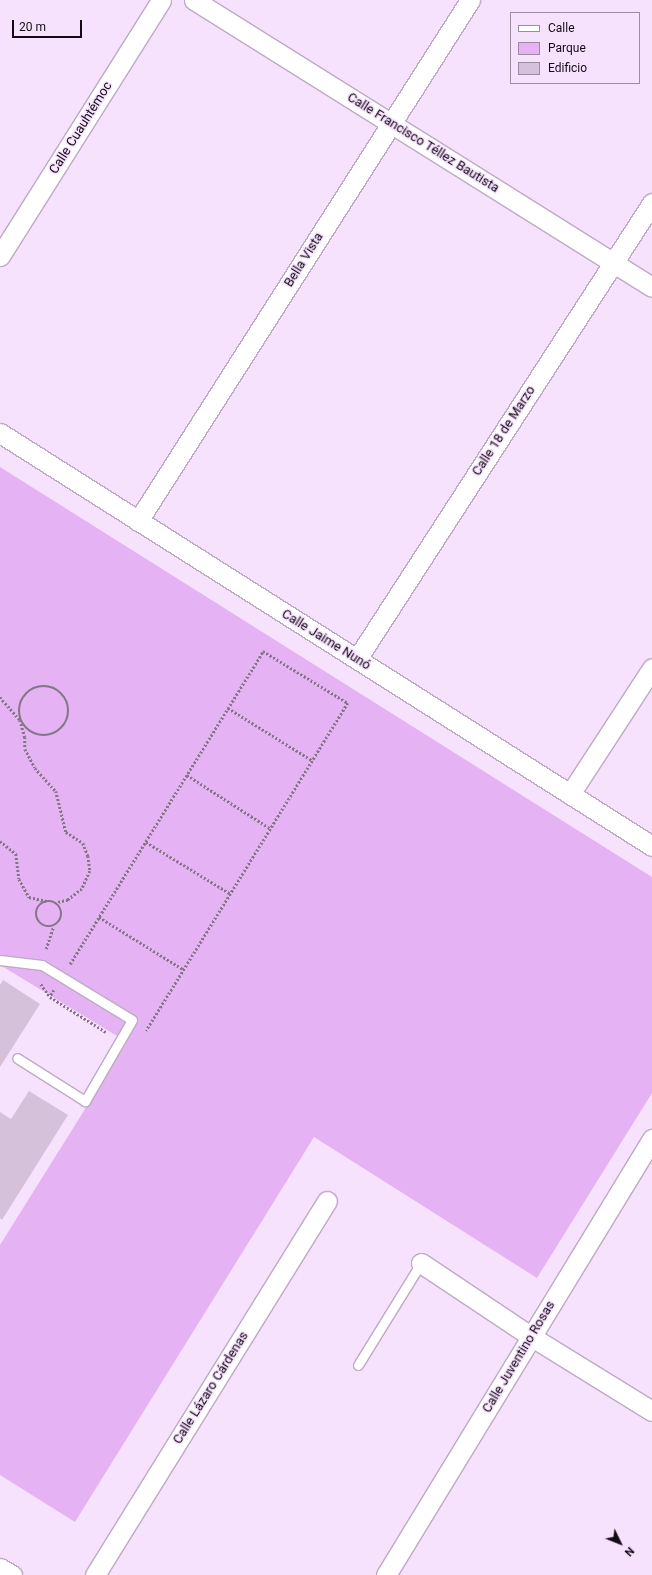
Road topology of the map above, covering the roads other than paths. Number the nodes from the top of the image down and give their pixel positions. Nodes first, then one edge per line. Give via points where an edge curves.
1 (162, 0) edge
2 (194, 0) edge
3 (470, 0) edge
4 (391, 123) junction
5 (652, 203) edge
6 (0, 256) edge
7 (613, 263) junction
8 (652, 287) edge
9 (0, 433) edge
10 (138, 521) junction
11 (357, 659) junction
12 (652, 668) edge
13 (570, 794) junction
14 (652, 846) edge
15 (0, 960) edge
16 (17, 1058) dead end
17 (652, 1138) edge
18 (328, 1201) dead end
19 (421, 1263) joint
20 (532, 1338) junction
21 (358, 1365) dead end
22 (652, 1411) edge
23 (0, 1568) edge
24 (12, 1575) edge
25 (95, 1575) edge
26 (386, 1575) edge

1 - 6 street, Calle Cuauhtémoc
2 - 4 street, Calle Francisco Téllez Bautista
3 - 4 street, Bella Vista
4 - 7 street, Calle Francisco Téllez Bautista
4 - 10 street, Bella Vista
5 - 7 street, Calle 18 de Marzo
7 - 8 street, Calle Francisco Téllez Bautista
7 - 11 street, Calle 18 de Marzo
9 - 10 street, Calle Jaime Nunó
10 - 11 street, Calle Jaime Nunó
11 - 13 street, Calle Jaime Nunó
12 - 13 street
13 - 14 street, Calle Jaime Nunó
15 - 16 lane via 42,965 132,1020 85,1101
17 - 20 street, Calle Juventino Rosas
18 - 25 street, Calle Lázaro Cárdenas
19 - 20 street
19 - 21 lane
20 - 22 street
20 - 26 street, Calle Juventino Rosas
23 - 24 street

